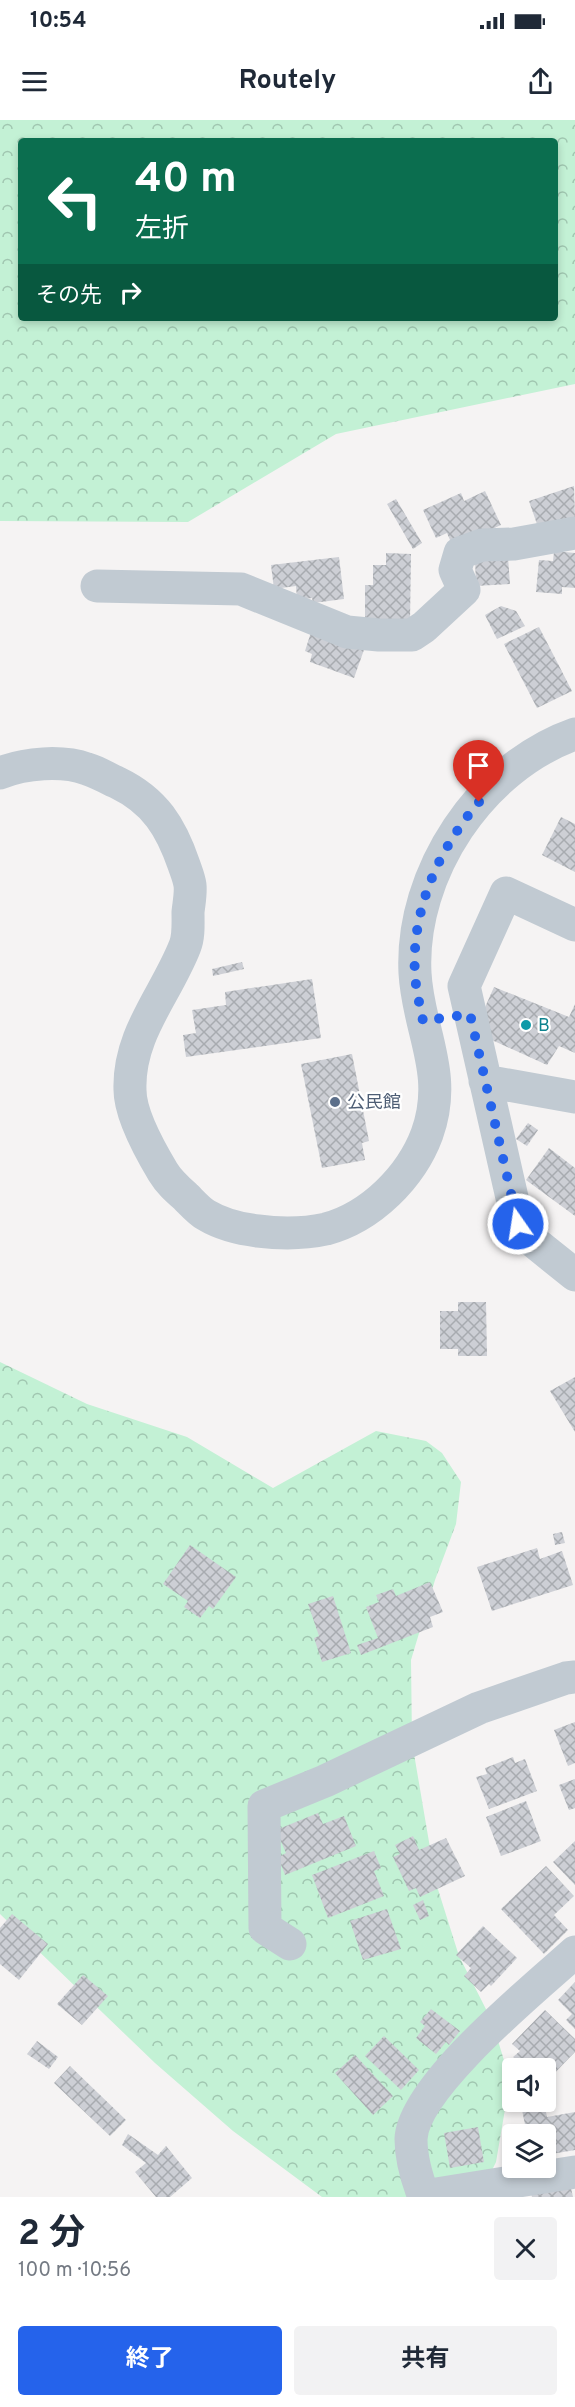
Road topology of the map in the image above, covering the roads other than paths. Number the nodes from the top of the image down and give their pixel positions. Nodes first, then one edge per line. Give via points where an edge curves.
1 (575, 533) edge
2 (97, 586) dead end
3 (575, 734) edge
4 (0, 773) edge
5 (575, 925) edge
6 (470, 1014) junction
7 (423, 1021) junction
8 (485, 1081) junction
9 (575, 1097) edge
10 (575, 1275) edge
11 (575, 1677) edge
12 (290, 1944) dead end
13 (575, 1952) edge
14 (575, 2172) edge
15 (424, 2197) edge

1 - 2 street via 514,544 482,545 460,553 455,570 464,590 412,635 347,632 241,589
3 - 7 street via 552,742 502,777 468,815 441,858 429,881 415,943 415,976
4 - 7 street via 57,764 85,768 136,792 163,818 177,844 190,886 186,943 136,1041 129,1092 145,1141 169,1181 206,1215 241,1228 284,1234 327,1228 366,1211 390,1191 413,1163 428,1133 435,1070
5 - 6 street via 506,893 464,986
6 - 7 street
6 - 8 street
8 - 9 street
8 - 10 street via 518,1224
11 - 12 street via 479,1708 264,1806 265,1928
13 - 15 street via 441,2079 417,2118 411,2138 416,2177
14 - 15 street

